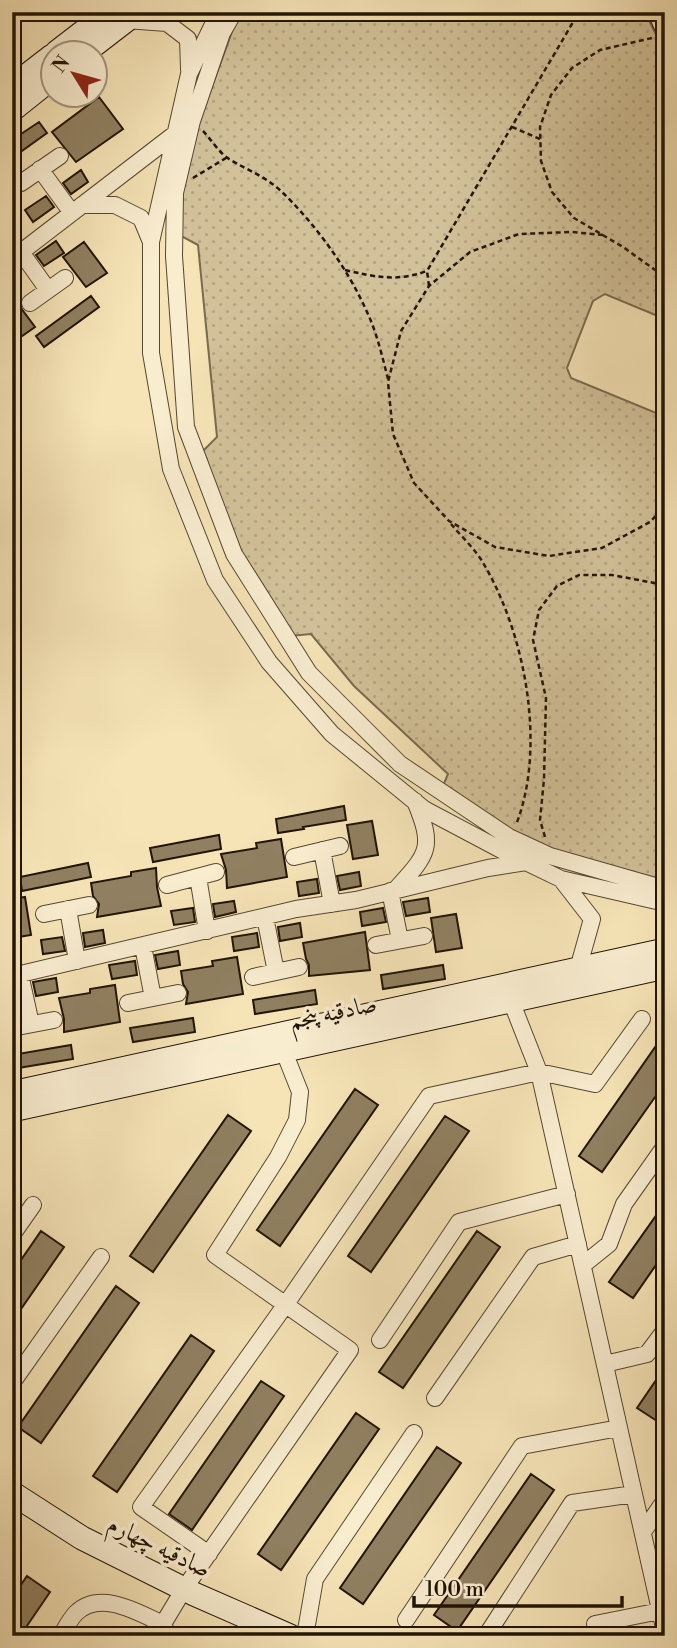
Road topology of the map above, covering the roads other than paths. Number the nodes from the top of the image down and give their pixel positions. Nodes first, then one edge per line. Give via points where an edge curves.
1 (219, 12) edge
2 (233, 12) edge
3 (660, 12) edge
4 (123, 14) edge
5 (661, 30) edge
6 (81, 38) edge
7 (99, 38) edge
8 (38, 67) edge
9 (189, 74) junction
10 (12, 87) edge
11 (38, 89) edge
12 (12, 110) edge
13 (176, 133) junction
14 (60, 156) dead end
15 (40, 169) junction
16 (21, 183) dead end
17 (77, 209) junction
18 (150, 242) junction
19 (17, 255) edge
20 (151, 263) junction
21 (175, 265) junction
22 (65, 278) dead end
23 (48, 290) junction
24 (30, 303) dead end
25 (234, 554) junction
26 (209, 564) junction
27 (415, 802) junction
28 (340, 846) dead end
29 (322, 850) junction
30 (294, 857) dead end
31 (526, 862) junction
32 (216, 872) dead end
33 (198, 877) junction
34 (562, 879) junction
35 (167, 885) dead end
36 (665, 889) edge
37 (393, 890) junction
38 (665, 903) edge
39 (332, 904) junction
40 (89, 905) dead end
41 (68, 909) junction
42 (44, 914) dead end
43 (265, 917) junction
44 (207, 931) junction
45 (424, 936) dead end
46 (400, 940) junction
47 (376, 945) dead end
48 (143, 946) junction
49 (665, 950) edge
50 (77, 961) junction
51 (299, 967) dead end
52 (665, 967) edge
53 (578, 969) junction
54 (276, 972) junction
55 (16, 975) edge
56 (253, 977) dead end
57 (178, 993) dead end
58 (508, 993) junction
59 (153, 998) junction
60 (128, 1003) dead end
61 (642, 1019) dead end
62 (54, 1020) dead end
63 (31, 1024) junction
64 (12, 1028) edge
65 (280, 1043) junction
66 (539, 1072) junction
67 (12, 1093) edge
68 (12, 1110) edge
69 (665, 1146) edge
70 (567, 1194) junction
71 (33, 1205) dead end
72 (12, 1234) edge
73 (578, 1244) junction
74 (101, 1257) dead end
75 (583, 1265) junction
76 (286, 1304) junction
77 (665, 1330) edge
78 (380, 1340) dead end
79 (605, 1364) junction
80 (12, 1383) edge
81 (435, 1398) dead end
82 (619, 1428) junction
83 (414, 1433) dead end
84 (12, 1493) edge
85 (634, 1494) junction
86 (665, 1500) edge
87 (643, 1532) junction
88 (209, 1554) junction
89 (184, 1590) junction
90 (660, 1611) junction
91 (406, 1620) dead end
92 (595, 1624) dead end
93 (165, 1630) edge
94 (665, 1631) edge
95 (61, 1636) edge
96 (290, 1636) edge
97 (305, 1636) edge
98 (486, 1636) edge

1 - 9 street
2 - 21 street via 192,121 175,193
3 - 5 street
4 - 6 street
4 - 7 street
4 - 9 street via 167,23 188,39
8 - 10 street
9 - 13 street
11 - 12 street
13 - 17 street
13 - 18 street
14 - 15 street
15 - 16 street
15 - 17 street
17 - 18 street via 115,205 141,218
17 - 19 street
18 - 20 street
19 - 23 street
20 - 21 street
20 - 26 street via 151,352 171,468
21 - 25 street via 186,427
22 - 23 street
23 - 24 street
25 - 26 street
25 - 36 street via 309,673 400,764 509,836 550,856
26 - 27 street via 269,662 332,734
27 - 31 street
27 - 37 street via 425,832 423,860
28 - 29 street
29 - 30 street
29 - 39 street
31 - 34 street
31 - 37 street
32 - 33 street
33 - 35 street
33 - 44 street
34 - 38 street
34 - 53 street via 592,919
37 - 39 street
37 - 46 street
39 - 43 street
40 - 41 street
41 - 42 street
41 - 50 street
43 - 44 street
43 - 54 street
44 - 48 street
45 - 46 street
46 - 47 street
48 - 50 street
48 - 59 street
49 - 53 street, صادقیه پنجم
50 - 55 street
51 - 54 street
52 - 58 street, صادقیه پنجم
53 - 58 street, صادقیه پنجم
54 - 56 street
55 - 63 street
57 - 59 street
58 - 65 street, صادقیه پنجم
58 - 66 street
59 - 60 street
61 - 66 street via 595,1084
62 - 63 street
63 - 64 street
65 - 67 street, صادقیه پنجم
65 - 68 street, صادقیه پنجم
65 - 76 street via 300,1092 297,1120 215,1255
66 - 70 street
66 - 76 street via 429,1096
69 - 75 street via 624,1204 609,1244
70 - 73 street
70 - 78 street via 459,1222
71 - 72 street
73 - 75 street
73 - 81 street via 533,1257
74 - 80 street
75 - 79 street
76 - 88 street via 349,1350
76 - 88 street via 141,1507
77 - 79 street via 647,1354
79 - 82 street
82 - 85 street
82 - 91 street via 522,1446
83 - 97 street via 315,1579
84 - 89 street, صادقیه چهارم via 82,1538
85 - 87 street
85 - 98 street via 572,1503
86 - 87 street
87 - 90 street
88 - 89 street
89 - 93 street
89 - 96 street, صادقیه چهارم
90 - 92 street
90 - 94 street
93 - 95 street via 129,1609 95,1603 77,1612

